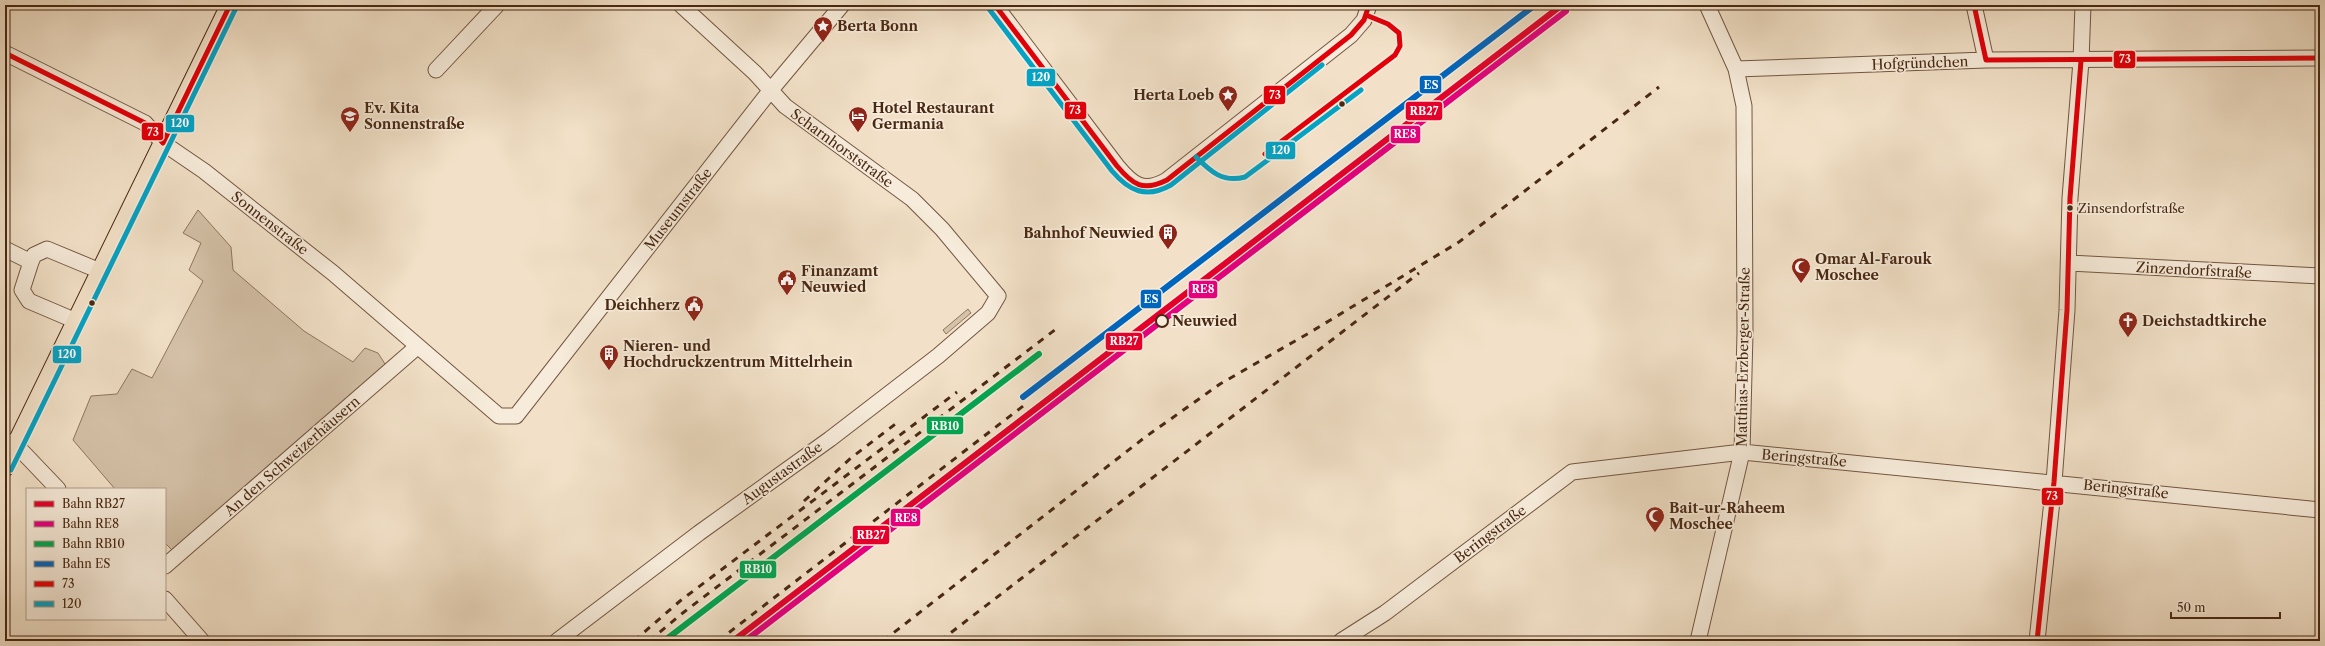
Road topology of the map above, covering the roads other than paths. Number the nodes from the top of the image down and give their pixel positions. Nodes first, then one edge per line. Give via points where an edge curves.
1 (230, 5) edge
2 (497, 5) edge
3 (681, 5) edge
4 (842, 5) edge
5 (995, 5) edge
6 (1707, 5) edge
7 (1974, 5) edge
8 (2083, 5) edge
9 (1368, 10) edge
10 (5, 52) edge
11 (2320, 58) edge
12 (1986, 60) junction
13 (2081, 61) junction
14 (1736, 69) junction
15 (436, 70) dead end
16 (770, 91) junction
17 (163, 142) junction
18 (5, 249) edge
19 (32, 262) junction
20 (2069, 263) junction
21 (100, 271) junction
22 (2320, 276) edge
23 (998, 296) joint
24 (76, 321) junction
25 (418, 346) junction
26 (516, 416) joint
27 (10, 443) edge
28 (1742, 452) junction
29 (5, 467) edge
30 (2054, 482) junction
31 (57, 488) edge
32 (2320, 510) edge
33 (166, 565) edge
34 (166, 601) edge
35 (202, 641) edge
36 (557, 641) edge
37 (1341, 641) edge
38 (1698, 641) edge
39 (2037, 641) edge

1 - 17 main road
2 - 15 street
3 - 16 street, Scharnhorststraße
4 - 16 street, Museumstraße
5 - 9 street via 1117,166 1132,182 1145,187 1159,184 1175,173 1351,35 1361,26
6 - 14 street, Matthias-Erzberger-Straße
7 - 12 street
8 - 13 street
10 - 17 street, Sonnenstraße via 145,123
11 - 13 street, Hofgründchen
12 - 13 street, Hofgründchen
12 - 14 street, Hofgründchen
13 - 20 street via 2070,198
14 - 28 street, Matthias-Erzberger-Straße via 1744,106 1745,333
16 - 23 street, Scharnhorststraße via 785,106 912,199 942,229
16 - 26 street, Museumstraße
17 - 21 main road
17 - 25 street, Sonnenstraße via 204,171 333,273
18 - 19 street
19 - 21 street via 34,255 47,249
19 - 24 street via 22,290 29,301
20 - 22 street, Zinzendorfstraße
20 - 30 street
21 - 24 main road
23 - 36 street, Augustastraße via 988,313 938,356
24 - 27 main road
25 - 26 street, Sonnenstraße via 499,416
25 - 33 street, An den Schweizerhäusern
27 - 29 main road
27 - 31 street
28 - 30 street, Beringstraße
28 - 37 street, Beringstraße via 1572,472 1385,613
28 - 38 street, Matthias-Erzberger-Straße
30 - 32 street, Beringstraße
30 - 39 street
34 - 35 street

